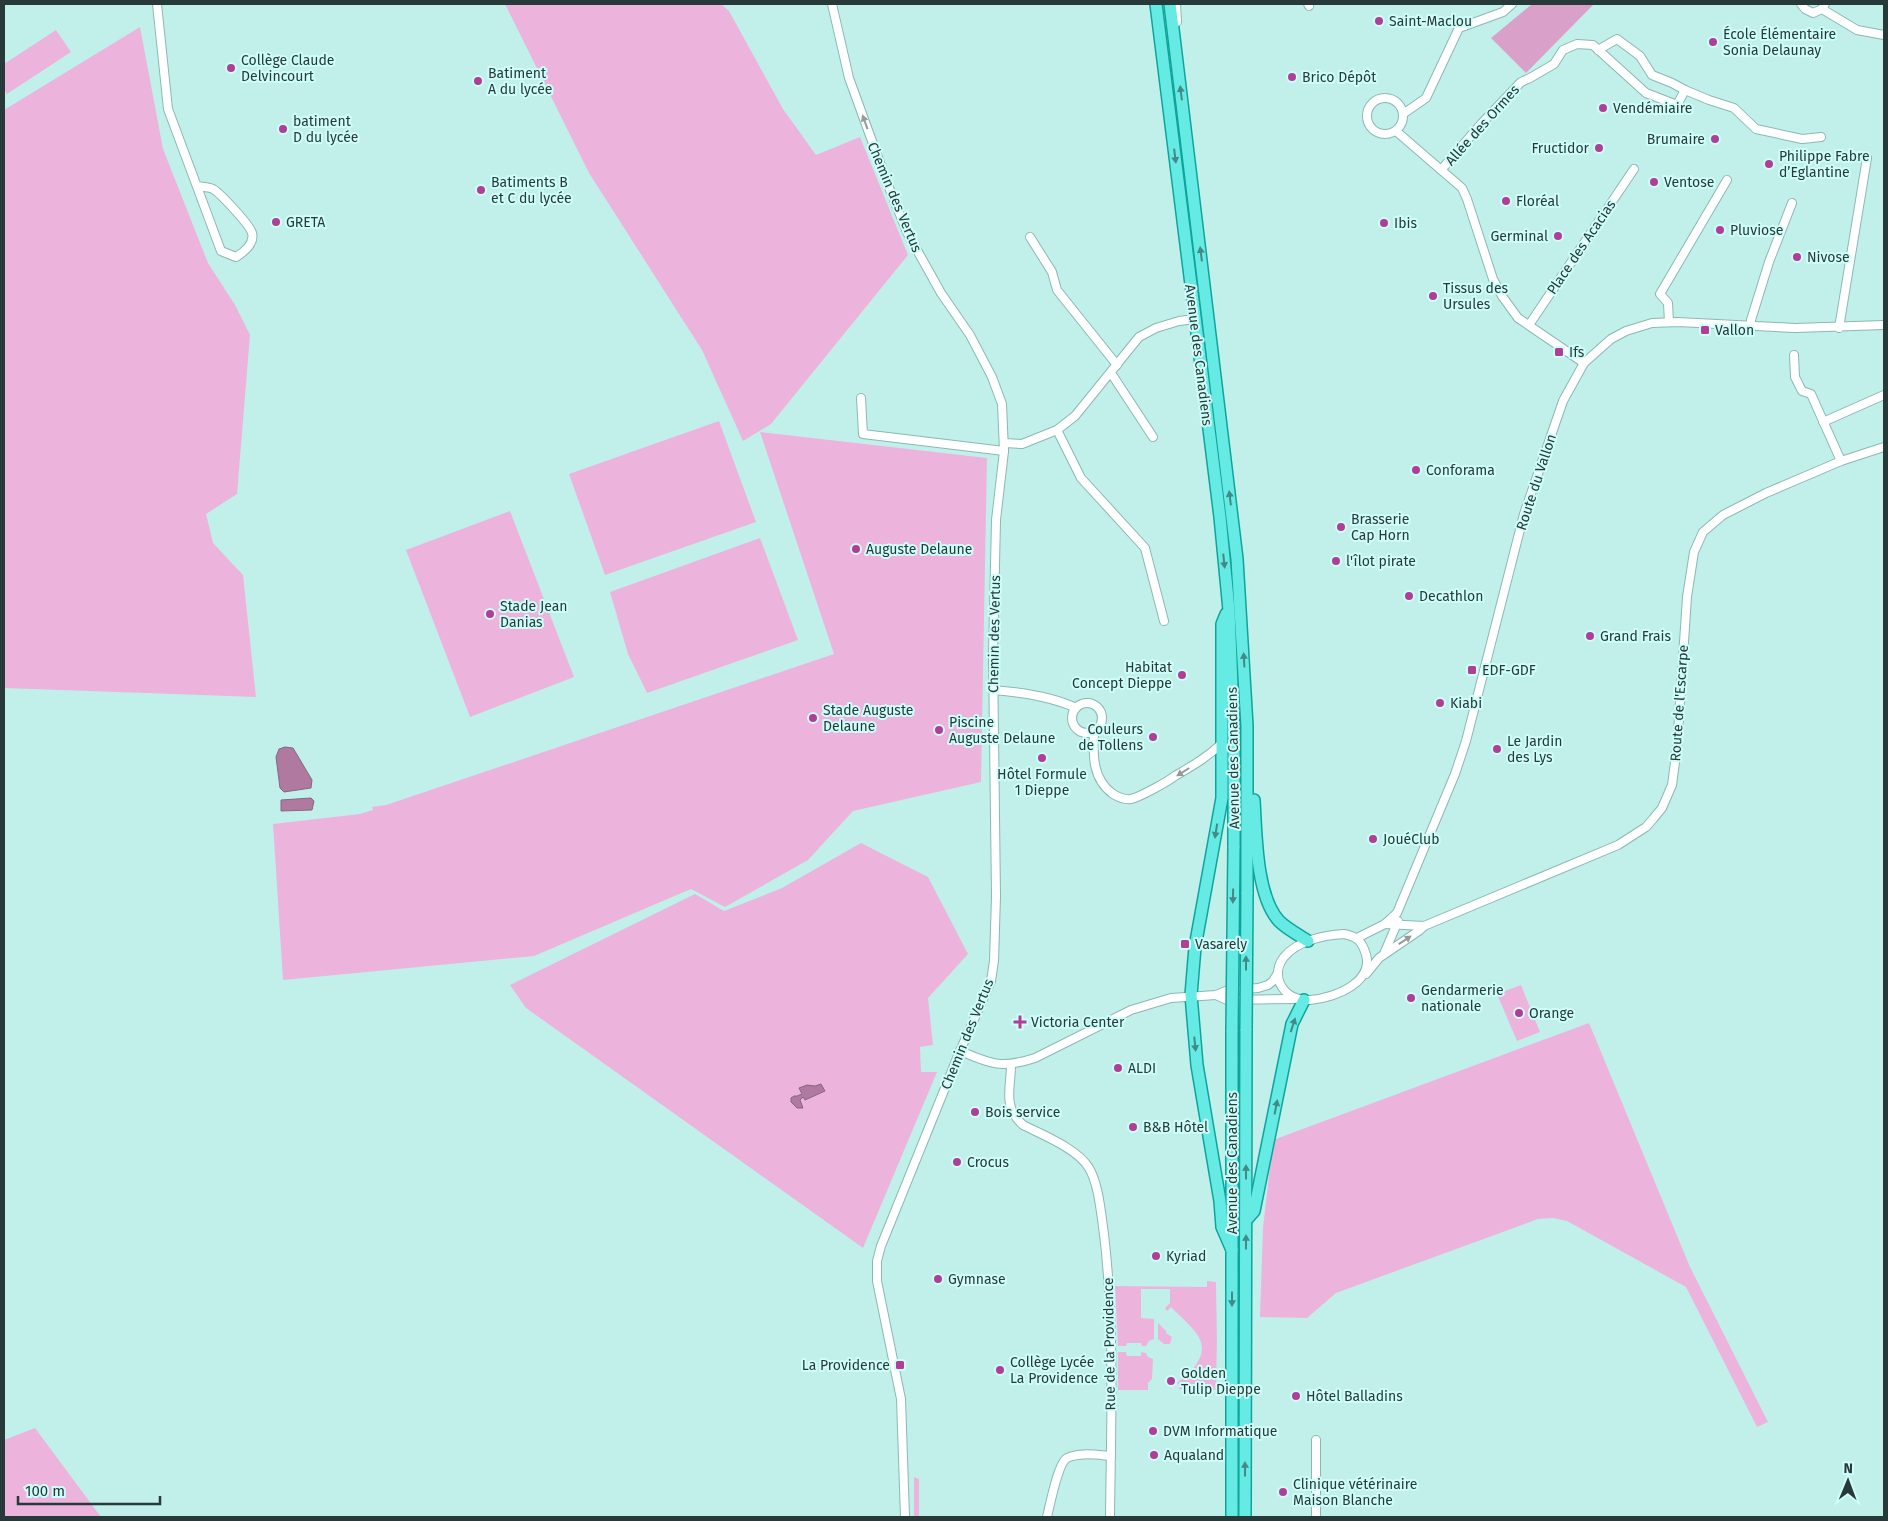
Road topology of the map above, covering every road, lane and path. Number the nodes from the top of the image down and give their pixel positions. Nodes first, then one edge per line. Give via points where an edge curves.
1 (156, 4) edge
2 (832, 4) edge
3 (1156, 4) edge
4 (1170, 4) edge
5 (1176, 4) edge
6 (1512, 4) edge
7 (1801, 4) edge
8 (1824, 7) edge
9 (1884, 35) edge
10 (1598, 50) junction
11 (1178, 69) junction
12 (1685, 90) junction
13 (1403, 114) junction
14 (1396, 131) junction
15 (1821, 137) dead end
16 (1867, 158) dead end
17 (1634, 169) dead end
18 (1441, 170) junction
19 (1727, 180) dead end
20 (198, 186) junction
21 (1792, 203) dead end
22 (1030, 237) dead end
23 (1195, 319) junction
24 (1669, 322) junction
25 (1529, 325) junction
26 (1884, 325) edge
27 (1751, 326) junction
28 (1840, 328) junction
29 (1794, 355) dead end
30 (1584, 363) junction
31 (1117, 365) junction
32 (1111, 373) junction
33 (1884, 395) edge
34 (861, 398) dead end
35 (1823, 422) junction
36 (1056, 430) junction
37 (1153, 437) dead end
38 (1004, 447) junction
39 (1884, 447) edge
40 (1841, 461) junction
41 (1229, 610) junction
42 (1164, 621) dead end
43 (993, 690) junction
44 (1076, 708) junction
45 (1247, 726) junction
46 (1094, 732) junction
47 (1222, 743) junction
48 (1402, 902) junction
49 (1385, 924) junction
50 (1397, 924) junction
51 (1424, 926) junction
52 (1357, 938) junction
53 (1308, 941) junction
54 (1384, 954) junction
55 (1278, 972) junction
56 (1362, 976) junction
57 (1216, 995) junction
58 (1191, 996) junction
59 (1300, 1000) junction
60 (960, 1051) junction
61 (1011, 1064) junction
62 (1246, 1220) junction
63 (1232, 1250) junction
64 (1316, 1440) dead end
65 (1110, 1456) junction
66 (905, 1517) edge
67 (1047, 1517) edge
68 (1110, 1517) edge
69 (1232, 1517) edge
70 (1245, 1517) edge
71 (1316, 1517) edge

1 - 20 street via 168,109
38 -> 2 street, Chemin des Vertus via 1002,404 992,376 916,249 888,185 849,78
3 -> 23 main road, Avenue des Canadiens
4 - 11 main road, Avenue des Canadiens
5 - 11 street
6 - 13 street via 1503,12 1459,28 1426,98
7 - 8 street via 1808,12
8 - 9 street via 1857,30
10 - 12 street via 1618,39 1640,56 1652,75
10 - 12 street, Allée des Ormes via 1646,93 1676,105
10 - 18 street, Allée des Ormes via 1593,45 1577,44 1563,50 1554,64 1521,82
45 -> 11 main road, Avenue des Canadiens via 1237,558
12 - 15 street via 1734,108 1756,129 1802,139
13 - 14 street via 1402,124
13 - 14 street via 1396,101 1386,98 1375,101 1368,109 1371,129 1386,135
14 - 18 street
16 - 28 street
17 - 25 street, Place des Acacias
18 - 25 street via 1462,188 1493,279 1518,318
19 - 24 street via 1660,294 1668,304
20 - 20 street via 222,251 236,257 247,250 252,233 244,220 212,188
21 - 27 street via 1766,271
22 - 31 street via 1052,272 1057,290
23 - 31 street via 1179,320 1139,337
23 -> 41 main road, Avenue des Canadiens
24 - 27 street, Route du Vallon
24 - 30 street, Route du Vallon via 1652,323 1626,331 1611,339
25 - 30 street
26 - 28 street, Route du Vallon
27 - 28 street, Route du Vallon
29 - 35 street via 1795,377 1802,391 1811,394
30 - 48 street, Route du Vallon via 1563,401 1524,514 1455,774
31 - 32 street
32 - 36 street via 1075,416
32 - 37 street
33 - 35 street
34 - 38 street via 863,434
35 - 40 street
36 - 38 street via 1022,444
36 - 42 street via 1082,478 1145,548
38 - 43 street, Chemin des Vertus via 996,520
39 - 40 street, Route de l'Escarpe
40 - 51 street, Route de l'Escarpe via 1723,515 1703,532 1694,552 1688,589 1672,785 1653,819 1618,845
41 - 47 main road via 1222,624
41 -> 63 main road, Avenue des Canadiens, bridge via 1234,739
43 - 44 street via 1065,703
43 - 60 street, Chemin des Vertus via 994,961 991,981
44 - 46 street via 1072,717 1079,735
44 - 46 street via 1084,703 1093,704 1100,710 1102,721
45 - 53 main road via 1264,887 1274,914
62 -> 45 main road, Avenue des Canadiens, bridge
47 -> 46 street via 1211,754 1131,799 1118,797 1098,779 1094,763
47 -> 58 main road via 1222,798 1193,955
48 - 49 street
48 - 50 street
49 - 50 street, Route de l'Escarpe
49 - 52 street
50 - 51 street, Route de l'Escarpe
50 - 54 street
54 -> 51 street, Route de l'Escarpe
52 - 53 street via 1334,934
52 - 56 street via 1367,957
53 - 55 street via 1288,953
54 - 56 street, Route de l'Escarpe
55 - 57 street via 1268,985 1228,990
55 - 59 street via 1282,988
56 - 59 street via 1333,996
57 - 58 street
57 - 59 street via 1227,1000
58 - 61 street via 1155,1001 1126,1012 1035,1058
58 -> 63 main road via 1197,1065 1222,1227
62 -> 59 main road via 1254,1211 1292,1024
60 - 61 street via 984,1062
60 - 66 street, Chemin des Vertus via 877,1262 877,1281 901,1399
61 - 65 street, Rue de la Providence via 1009,1100 1016,1118 1079,1155 1095,1181 1109,1275
70 -> 62 main road, Avenue des Canadiens
63 -> 69 main road, Avenue des Canadiens
64 - 71 street
65 - 67 street via 1074,1455 1065,1458
65 - 68 street, Rue de la Providence

